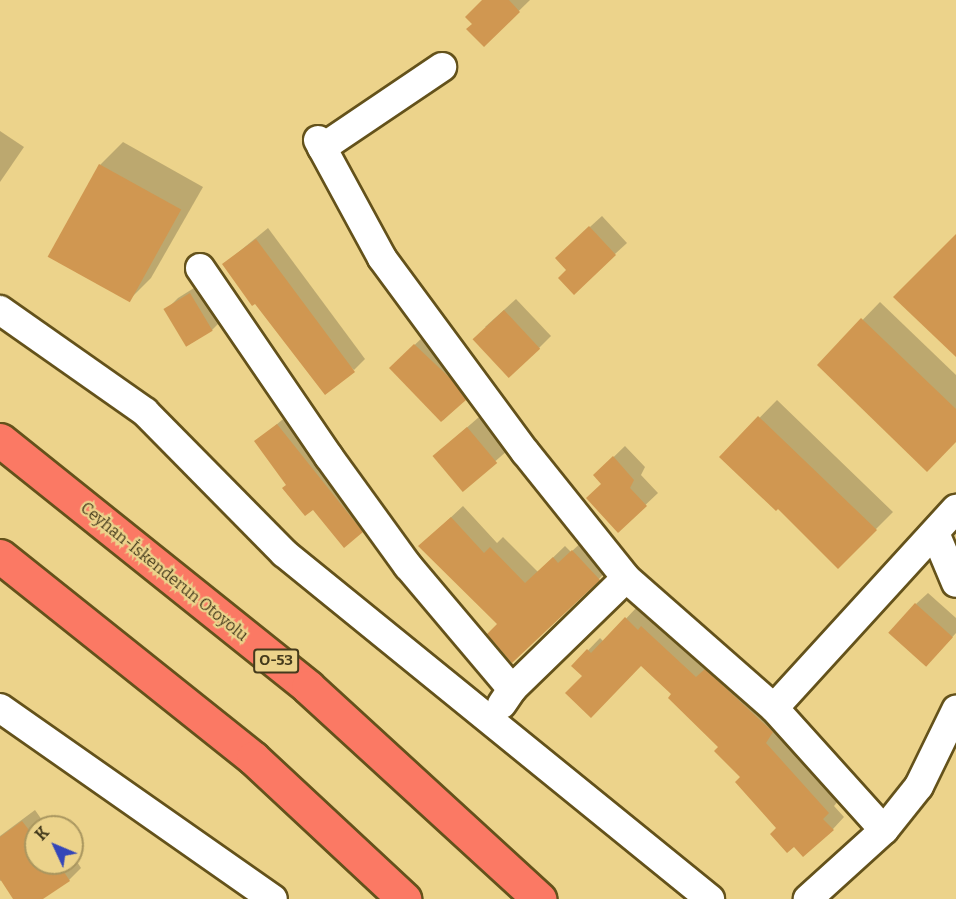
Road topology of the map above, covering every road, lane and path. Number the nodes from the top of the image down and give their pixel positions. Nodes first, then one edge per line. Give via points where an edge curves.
1 (442, 67) dead end
2 (200, 268) dead end
3 (0, 310) edge
4 (0, 440) edge
5 (956, 509) edge
6 (935, 533) junction
7 (0, 555) edge
8 (626, 578) junction
9 (956, 583) edge
10 (512, 689) junction
11 (0, 708) edge
12 (774, 708) junction
13 (956, 710) edge
14 (489, 722) junction
15 (884, 830) junction
16 (258, 895) edge
17 (404, 899) edge
18 (539, 899) edge
19 (710, 899) edge
20 (808, 899) edge

1 - 8 street via 320,144 382,258 526,453
2 - 10 street via 408,566
3 - 14 street via 146,412 284,553
4 - 18 highway, Ceyhan-İskenderun Otoyolu / O-53 via 308,687
5 - 6 street
6 - 9 street
6 - 12 street
7 - 17 highway via 253,758
8 - 10 street
8 - 12 street
10 - 14 street
11 - 16 street
12 - 15 street
13 - 15 street via 919,786
14 - 19 street
15 - 20 street

